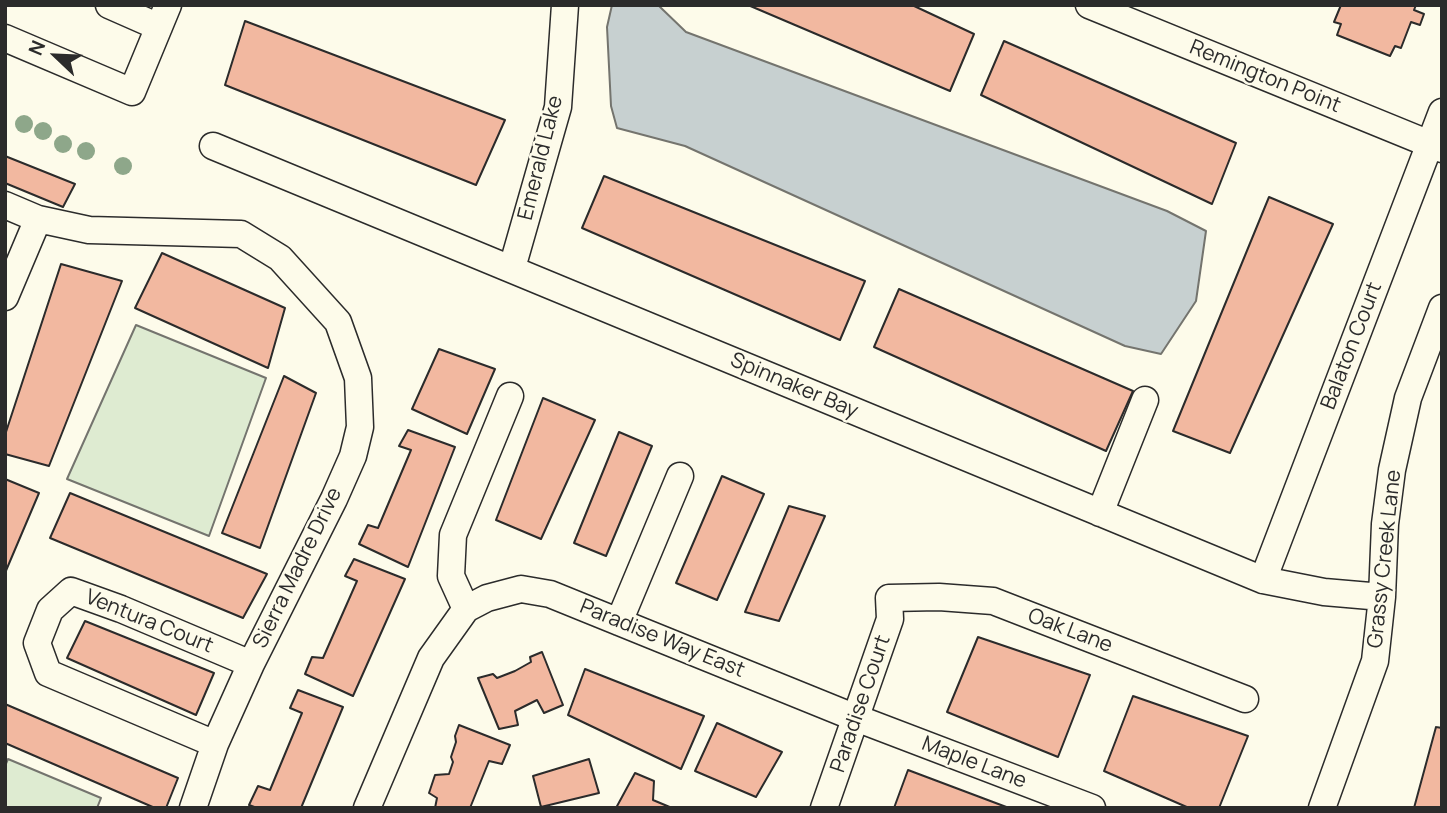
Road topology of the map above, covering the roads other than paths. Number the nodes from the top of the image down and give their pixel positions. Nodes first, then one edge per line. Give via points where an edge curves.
1 (109, 5) edge
2 (565, 5) edge
3 (1089, 5) edge
4 (1129, 13) edge
5 (163, 16) edge
6 (5, 38) edge
7 (1442, 112) edge
8 (213, 146) dead end
9 (1436, 146) edge
10 (5, 205) edge
11 (38, 219) junction
12 (512, 268) junction
13 (5, 297) edge
14 (1442, 308) edge
15 (510, 396) dead end
16 (1145, 400) dead end
17 (680, 476) dead end
18 (1100, 513) junction
19 (1263, 580) junction
20 (1382, 597) junction
21 (889, 598) joint
22 (466, 609) junction
23 (619, 622) junction
24 (251, 664) junction
25 (1245, 699) dead end
26 (856, 718) junction
27 (215, 744) junction
28 (193, 808) edge
29 (367, 808) edge
30 (824, 808) edge
31 (1092, 808) edge
32 (1322, 808) edge

1 - 5 street
2 - 12 street, Emerald Lake via 558,107
3 - 4 street, Remington Point
4 - 9 street, Remington Point
5 - 6 street via 132,92
7 - 9 street, Balaton Court
8 - 12 street, Spinnaker Bay
9 - 19 street, Balaton Court
10 - 11 street
11 - 13 street
11 - 24 street, Sierra Madre Drive via 89,230 241,233 281,258 338,322 358,378 360,427 353,456
12 - 18 street, Spinnaker Bay
14 - 20 street, Grassy Creek Lane via 1408,398 1392,470
15 - 22 street via 453,535 451,576
16 - 18 street
17 - 23 street
18 - 19 street, Spinnaker Bay
19 - 20 street, Spinnaker Bay
20 - 32 street, Grassy Creek Lane via 1375,662
21 - 25 street, Oak Lane via 993,601
21 - 26 street, Paradise Court via 890,619
22 - 23 street, Paradise Way East via 520,589 550,594
22 - 29 street via 431,658
23 - 26 street, Paradise Way East
24 - 27 street, Sierra Madre Drive
24 - 27 street, Ventura Court via 71,591 50,610 37,643 48,673
26 - 30 street, Paradise Court
26 - 31 street, Maple Lane
27 - 28 street, Sierra Madre Drive

